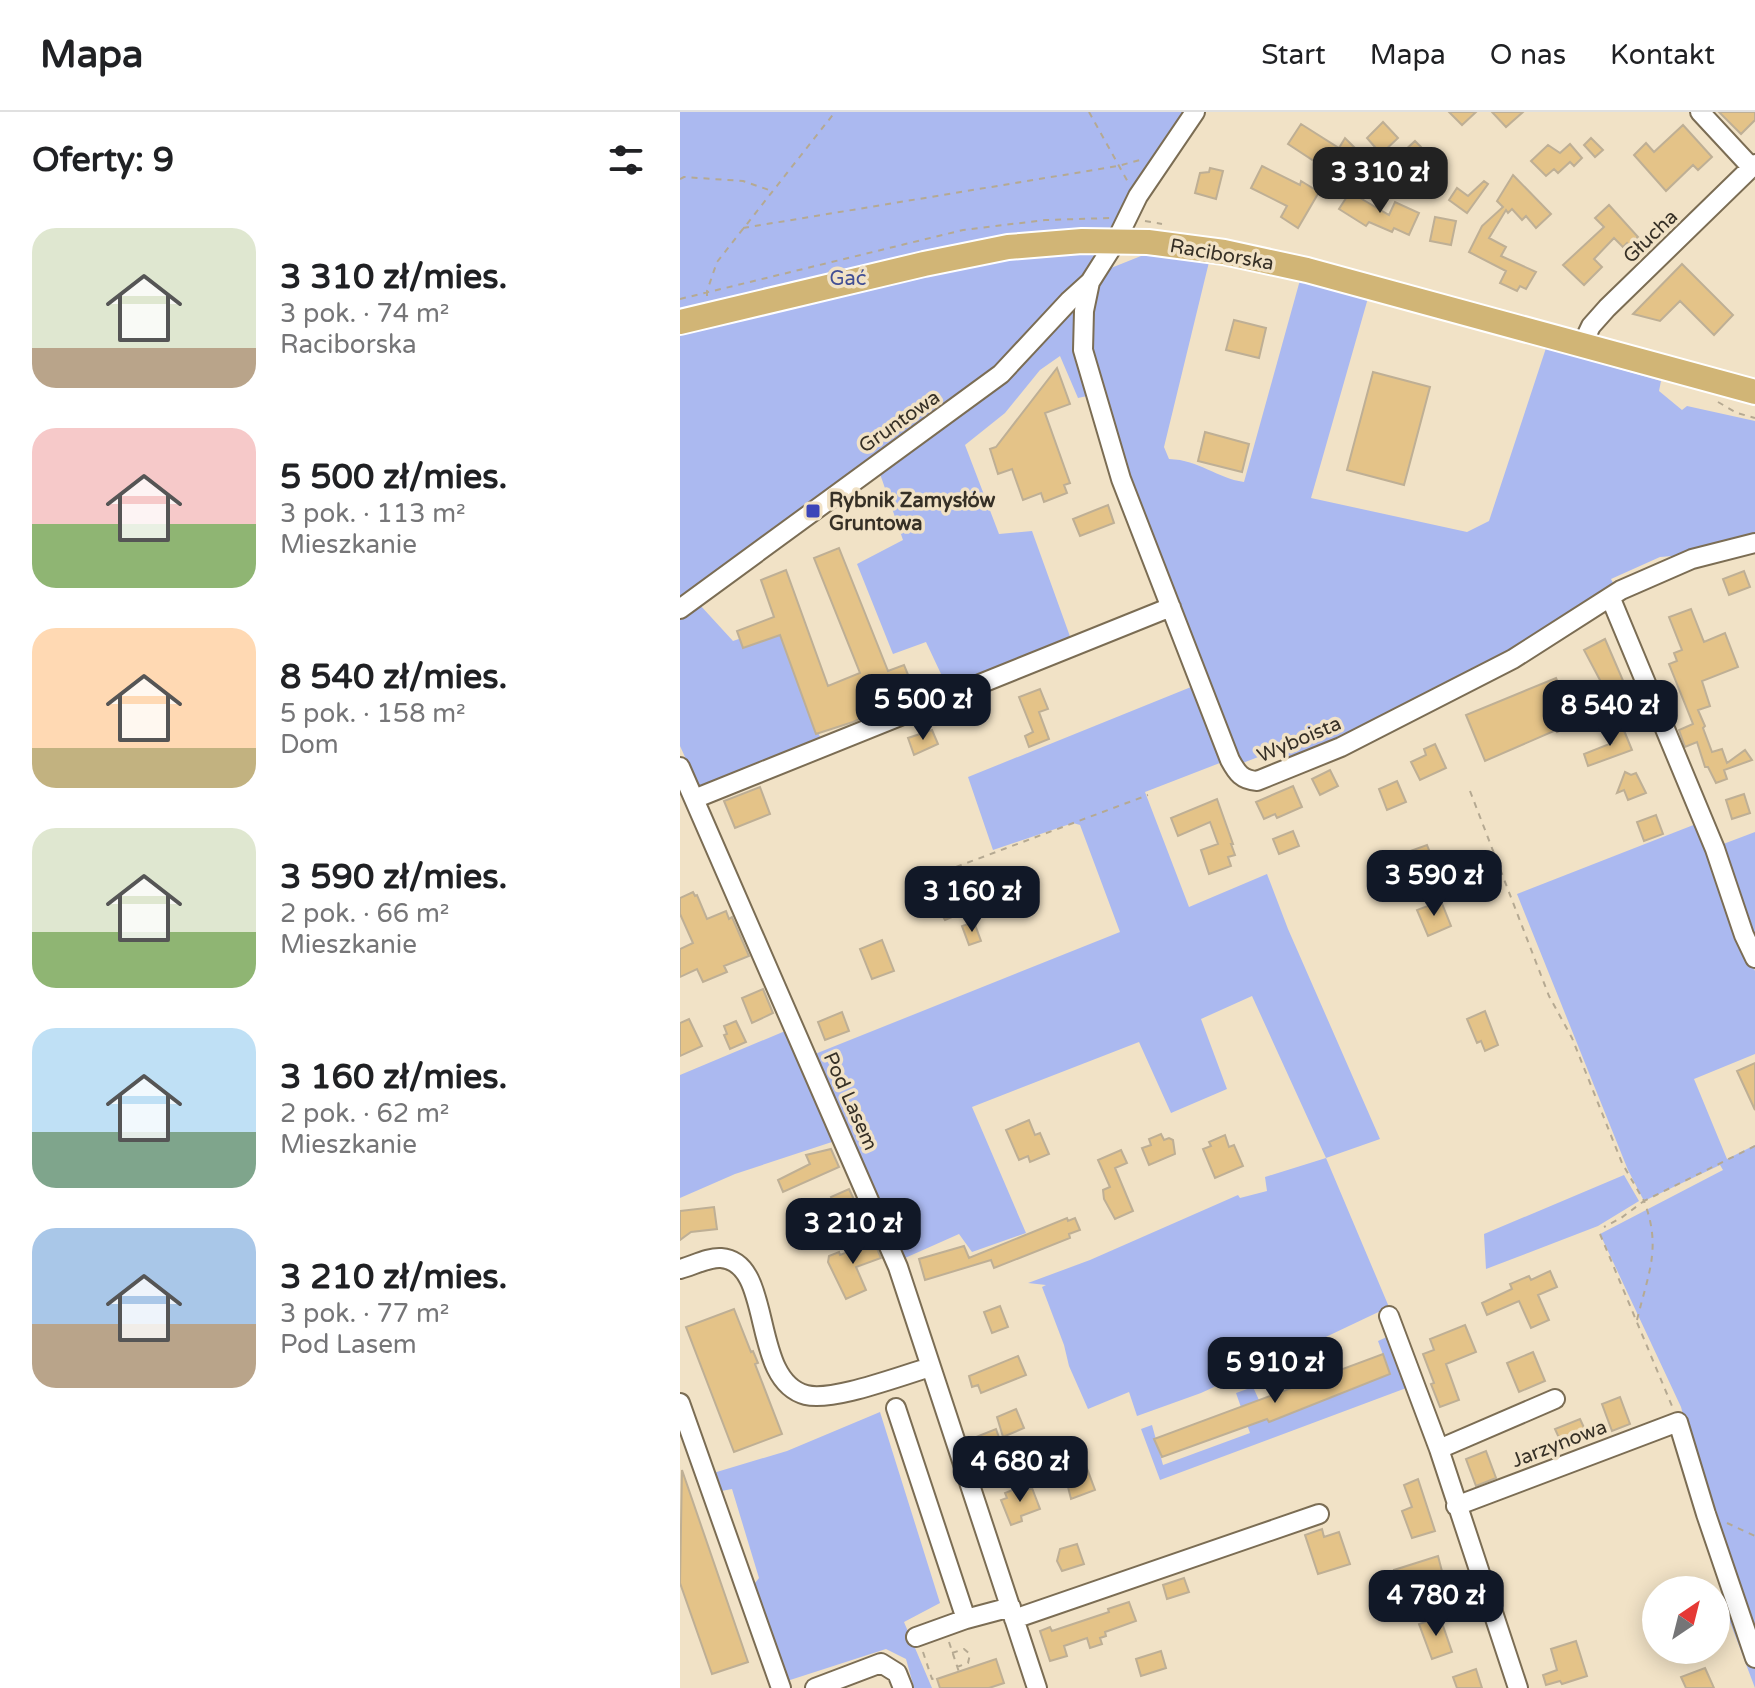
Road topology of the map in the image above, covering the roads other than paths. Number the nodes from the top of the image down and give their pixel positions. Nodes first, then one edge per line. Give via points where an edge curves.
1 (1195, 112) edge
2 (1700, 112) edge
3 (1753, 166) edge
4 (1116, 241) junction
5 (1076, 306) junction
6 (680, 322) edge
7 (1582, 345) junction
8 (1755, 392) edge
9 (1755, 543) edge
10 (1611, 599) junction
11 (1171, 607) junction
12 (680, 609) edge
13 (680, 767) edge
14 (694, 799) junction
15 (1755, 958) edge
16 (680, 1269) edge
17 (1389, 1316) dead end
18 (931, 1367) junction
19 (1555, 1399) dead end
20 (680, 1403) edge
21 (896, 1408) dead end
22 (1439, 1449) junction
23 (1456, 1506) junction
24 (1319, 1514) dead end
25 (1013, 1613) junction
26 (966, 1619) junction
27 (919, 1644) road end
28 (1755, 1658) edge
29 (781, 1688) edge
30 (815, 1688) edge
31 (903, 1688) edge
32 (1037, 1688) edge
33 (1518, 1688) edge

1 - 4 street, Gruntowa via 1138,196
2 - 3 street
3 - 7 street, Głucha via 1607,308
4 - 5 street, Gruntowa
4 - 6 main road, Raciborska via 985,251
4 - 7 main road, Raciborska via 1179,245 1277,262
5 - 11 street, Wyboista via 1083,350 1121,479
5 - 12 street, Gruntowa via 1001,374
7 - 8 main road, Raciborska
9 - 10 street, Wyboista via 1692,559
10 - 11 street, Wyboista via 1513,659 1341,747 1257,781 1239,776 1230,760
10 - 15 street
11 - 14 street
13 - 14 street, Pod Lasem
14 - 18 street, Pod Lasem via 875,1210
16 - 18 street via 719,1257 736,1262 749,1277 776,1366 788,1385 808,1396 834,1395
17 - 22 street
18 - 25 street, Pod Lasem
19 - 22 street, Jarzynowa
20 - 29 street
21 - 26 street
22 - 23 street
23 - 28 street, Jarzynowa via 1678,1422
23 - 33 street
24 - 25 street
25 - 26 street
25 - 32 street, Pod Lasem
26 - 27 street
30 - 31 street via 881,1663 897,1673

